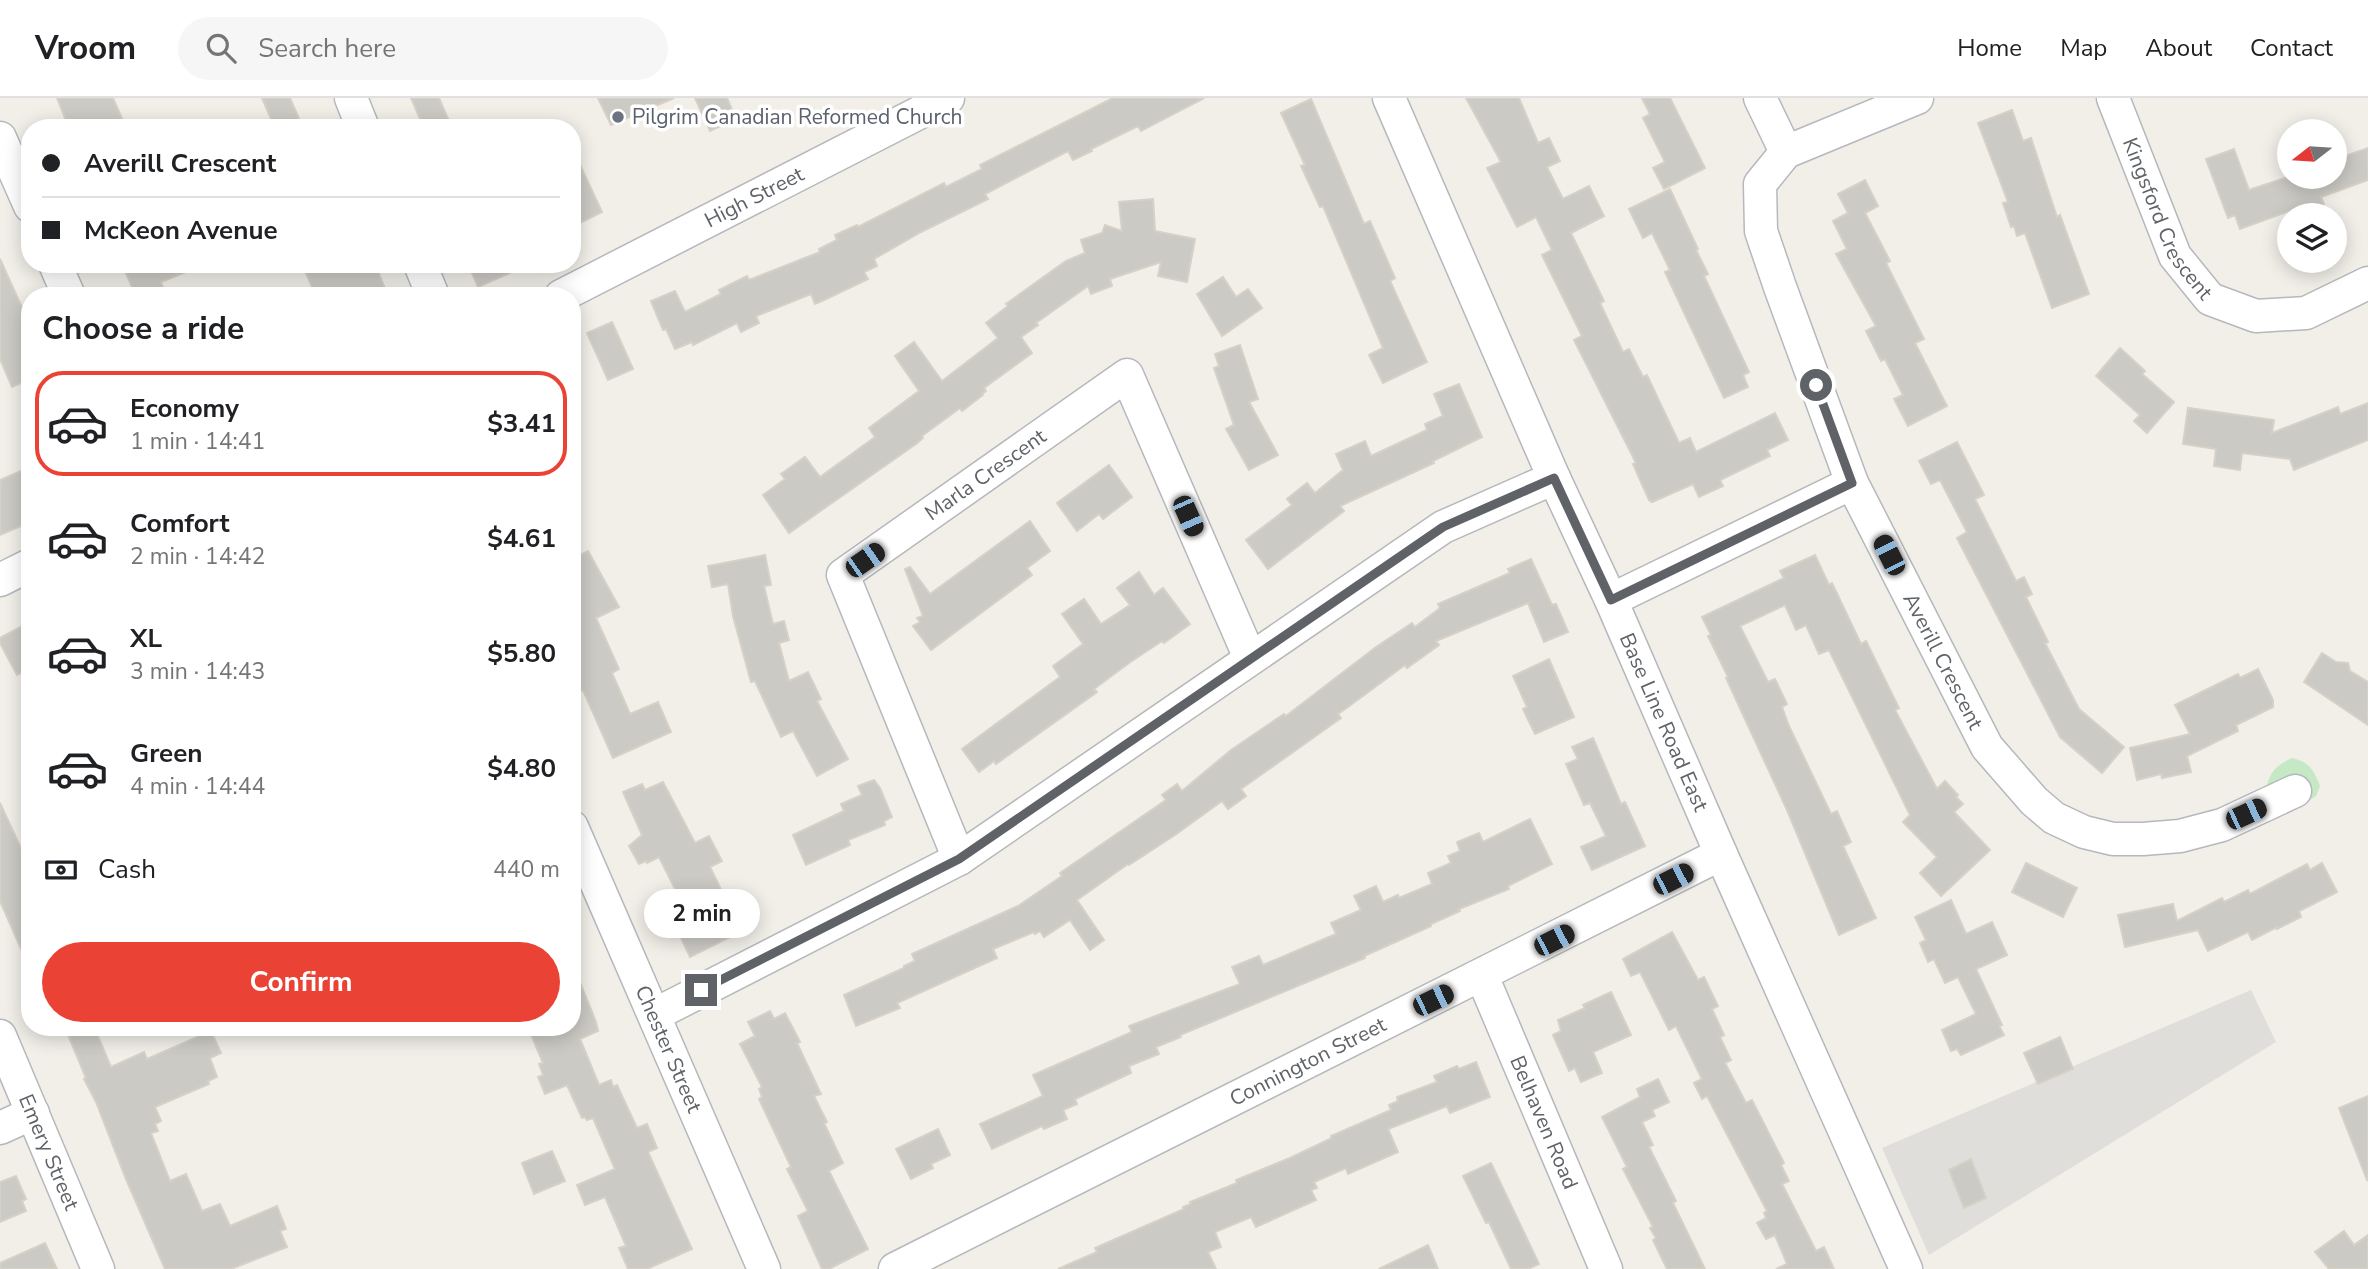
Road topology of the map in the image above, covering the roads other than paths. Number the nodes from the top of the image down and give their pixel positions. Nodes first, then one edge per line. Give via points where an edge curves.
1 (351, 98) edge
2 (948, 98) edge
3 (1390, 98) edge
4 (1760, 98) edge
5 (1917, 98) edge
6 (2113, 98) edge
7 (359, 119) edge
8 (0, 138) edge
9 (1786, 152) junction
10 (21, 186) edge
11 (2368, 283) edge
12 (579, 287) edge
13 (1554, 478) junction
14 (1852, 483) junction
15 (21, 570) edge
16 (0, 580) edge
17 (1611, 600) junction
18 (1250, 658) junction
19 (2295, 791) dead end
20 (581, 848) edge
21 (1721, 855) junction
22 (959, 859) junction
23 (1482, 976) junction
24 (654, 1014) junction
25 (0, 1036) edge
26 (33, 1113) junction
27 (0, 1128) edge
28 (98, 1269) edge
29 (764, 1269) edge
30 (895, 1269) edge
31 (1606, 1269) edge
32 (1906, 1269) edge

1 - 7 street
2 - 12 street, High Street
3 - 13 street, Base Line Road East
4 - 9 street
5 - 9 street, Averill Crescent
6 - 11 street, Kingsford Crescent via 2175,256 2210,299 2256,316 2305,313
8 - 10 street
9 - 14 street, Averill Crescent via 1759,184 1761,231
13 - 17 street, Base Line Road East
13 - 18 street via 1443,527
14 - 17 street
14 - 19 street, Averill Crescent via 1987,747 2054,818 2113,839 2179,836 2222,825
15 - 16 street
17 - 21 street, Base Line Road East
18 - 22 street
18 - 22 street, Marla Crescent via 1127,375 843,576
20 - 24 street, Chester Street
21 - 23 street, Connington Street
21 - 32 street, Base Line Road East
22 - 24 street
23 - 30 street, Connington Street
23 - 31 street, Belhaven Road
24 - 29 street, Chester Street
25 - 26 street, Emery Street
26 - 27 street
26 - 28 street, Emery Street

